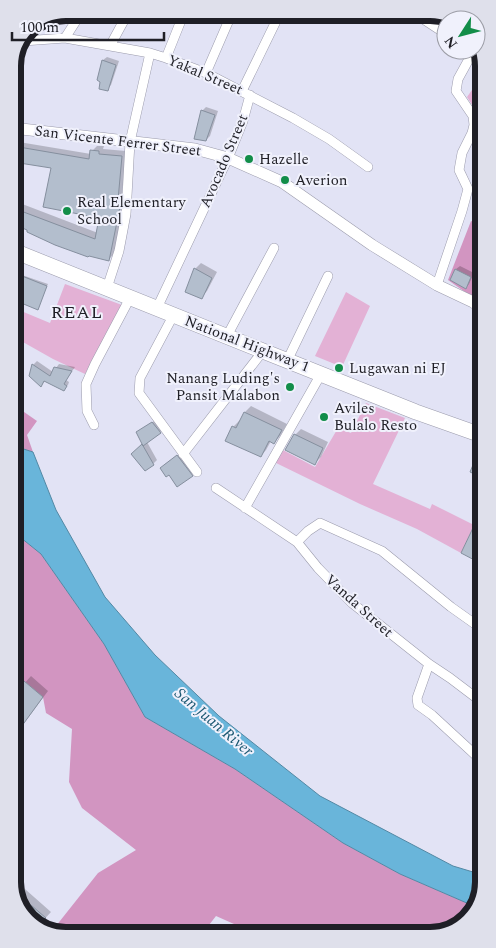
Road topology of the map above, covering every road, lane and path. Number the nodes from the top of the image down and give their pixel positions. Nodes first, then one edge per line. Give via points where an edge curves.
1 (75, 21) edge
2 (123, 21) edge
3 (180, 21) edge
4 (229, 21) edge
5 (277, 21) edge
6 (65, 38) junction
7 (30, 40) edge
8 (110, 46) junction
9 (150, 53) junction
10 (166, 58) junction
11 (469, 60) edge
12 (206, 73) junction
13 (246, 93) junction
14 (475, 120) edge
15 (475, 128) edge
16 (21, 129) edge
17 (130, 142) junction
18 (228, 158) junction
19 (368, 167) dead end
20 (274, 248) dead end
21 (21, 254) edge
22 (328, 276) dead end
23 (437, 285) junction
24 (107, 288) junction
25 (130, 298) junction
26 (475, 304) edge
27 (157, 308) junction
28 (173, 316) junction
29 (228, 336) junction
30 (262, 351) junction
31 (287, 361) junction
32 (321, 374) junction
33 (94, 425) dead end
34 (475, 433) edge
35 (184, 454) junction
36 (197, 472) dead end
37 (216, 488) dead end
38 (245, 508) junction
39 (297, 542) junction
40 (475, 624) edge
41 (429, 664) junction
42 (475, 697) edge
43 (475, 755) edge

1 - 6 street
2 - 8 street
3 - 10 street
4 - 12 street
5 - 13 street, Avocado Street
6 - 7 street, Yakal Street
6 - 8 street, Yakal Street
8 - 9 street, Yakal Street
9 - 10 street, Yakal Street
9 - 17 street
10 - 12 street, Yakal Street
11 - 14 street via 458,79 456,91
12 - 13 street, Yakal Street
13 - 18 street, Avocado Street via 243,121
13 - 19 street, Yakal Street via 329,139
15 - 23 street via 462,153 459,170 468,189
16 - 17 street, San Vicente Ferrer Street
17 - 18 street, San Vicente Ferrer Street via 195,149
17 - 24 street via 126,214
18 - 23 street, San Vicente Ferrer Street via 282,182 372,245
18 - 27 street, Avocado Street
20 - 29 street
21 - 24 highway, National Highway 1
22 - 31 street
23 - 26 street, San Vicente Ferrer Street
24 - 25 highway, National Highway 1
25 - 27 highway, National Highway 1
25 - 33 street via 86,384 87,411
27 - 28 highway, National Highway 1
28 - 29 highway, National Highway 1
28 - 35 street via 140,378 139,394
29 - 30 highway, National Highway 1
30 - 31 highway, National Highway 1
30 - 35 street
31 - 32 highway, National Highway 1
32 - 34 highway, National Highway 1
32 - 38 street
35 - 36 street
37 - 38 street, Vanda Street
38 - 39 street, Vanda Street
39 - 40 street via 320,523 382,551
39 - 41 street, Vanda Street via 352,603
41 - 42 street, Vanda Street
41 - 43 street via 418,705

